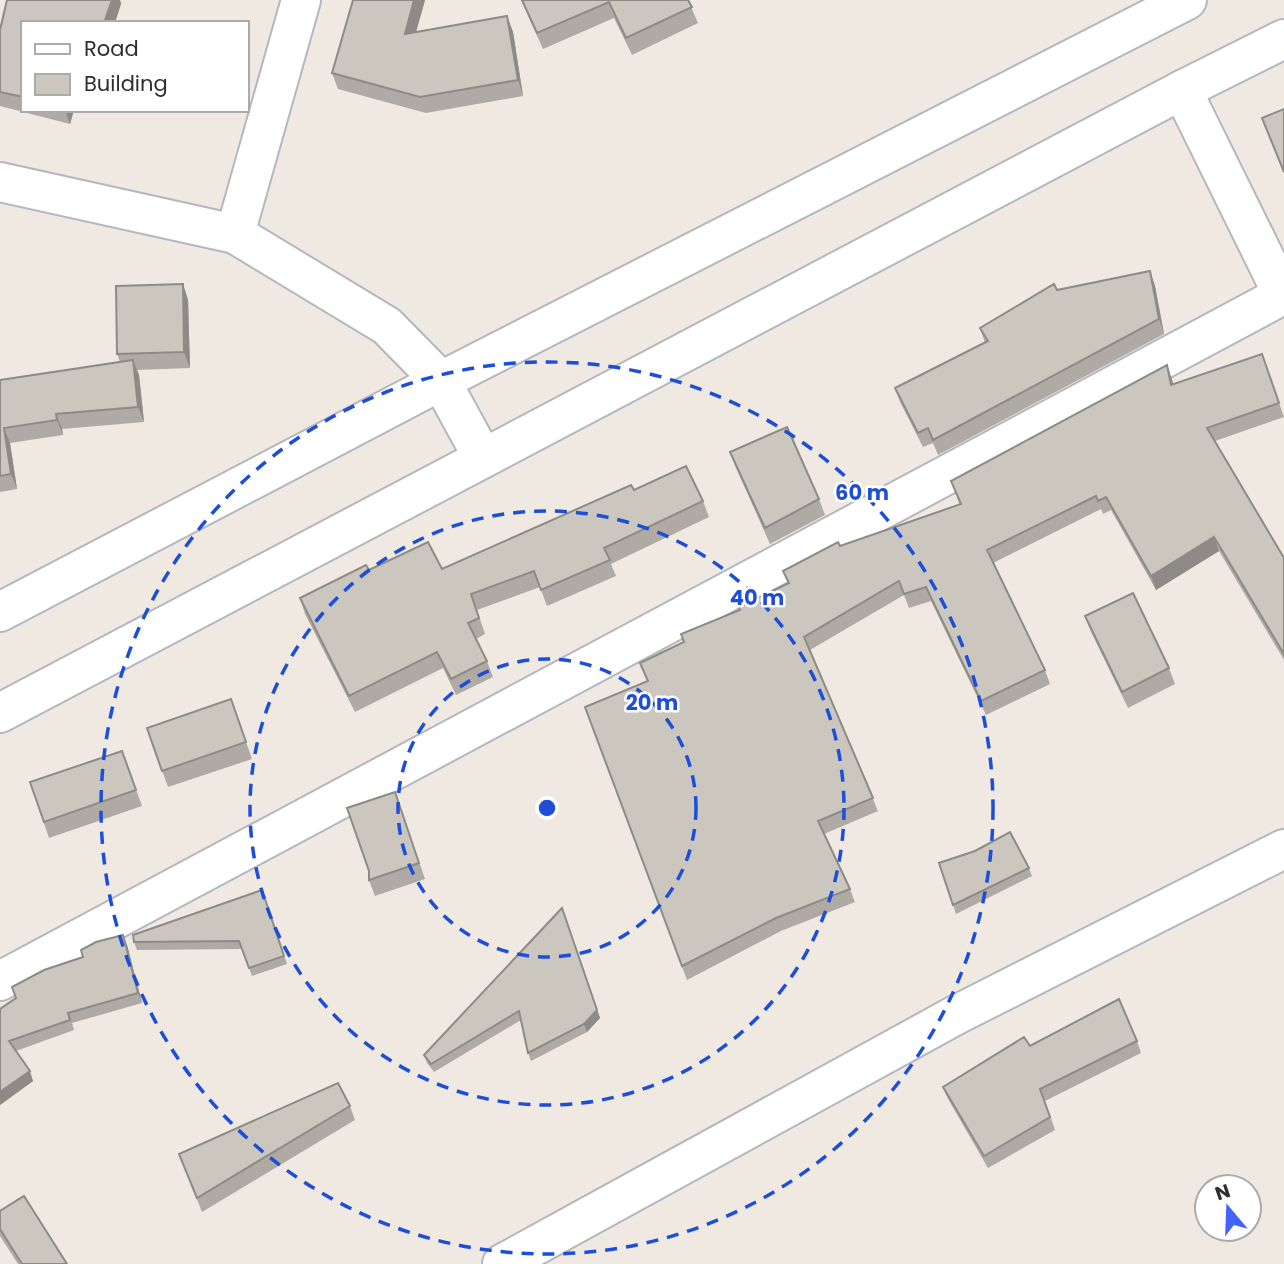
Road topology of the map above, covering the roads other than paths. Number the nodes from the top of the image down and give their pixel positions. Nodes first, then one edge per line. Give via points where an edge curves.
1 (301, 0) edge
2 (1186, 0) edge
3 (1284, 39) edge
4 (1182, 90) junction
5 (0, 182) edge
6 (235, 234) junction
7 (1283, 296) edge
8 (440, 381) junction
9 (484, 458) junction
10 (0, 611) edge
11 (0, 713) edge
12 (1284, 849) edge
13 (0, 981) edge
14 (502, 1264) edge

1 - 6 street
2 - 8 street
3 - 4 street
4 - 7 street
4 - 9 street
5 - 6 street
6 - 8 street via 387,326
7 - 13 street
8 - 9 street
8 - 10 street
9 - 11 street
12 - 14 street via 956,1015

